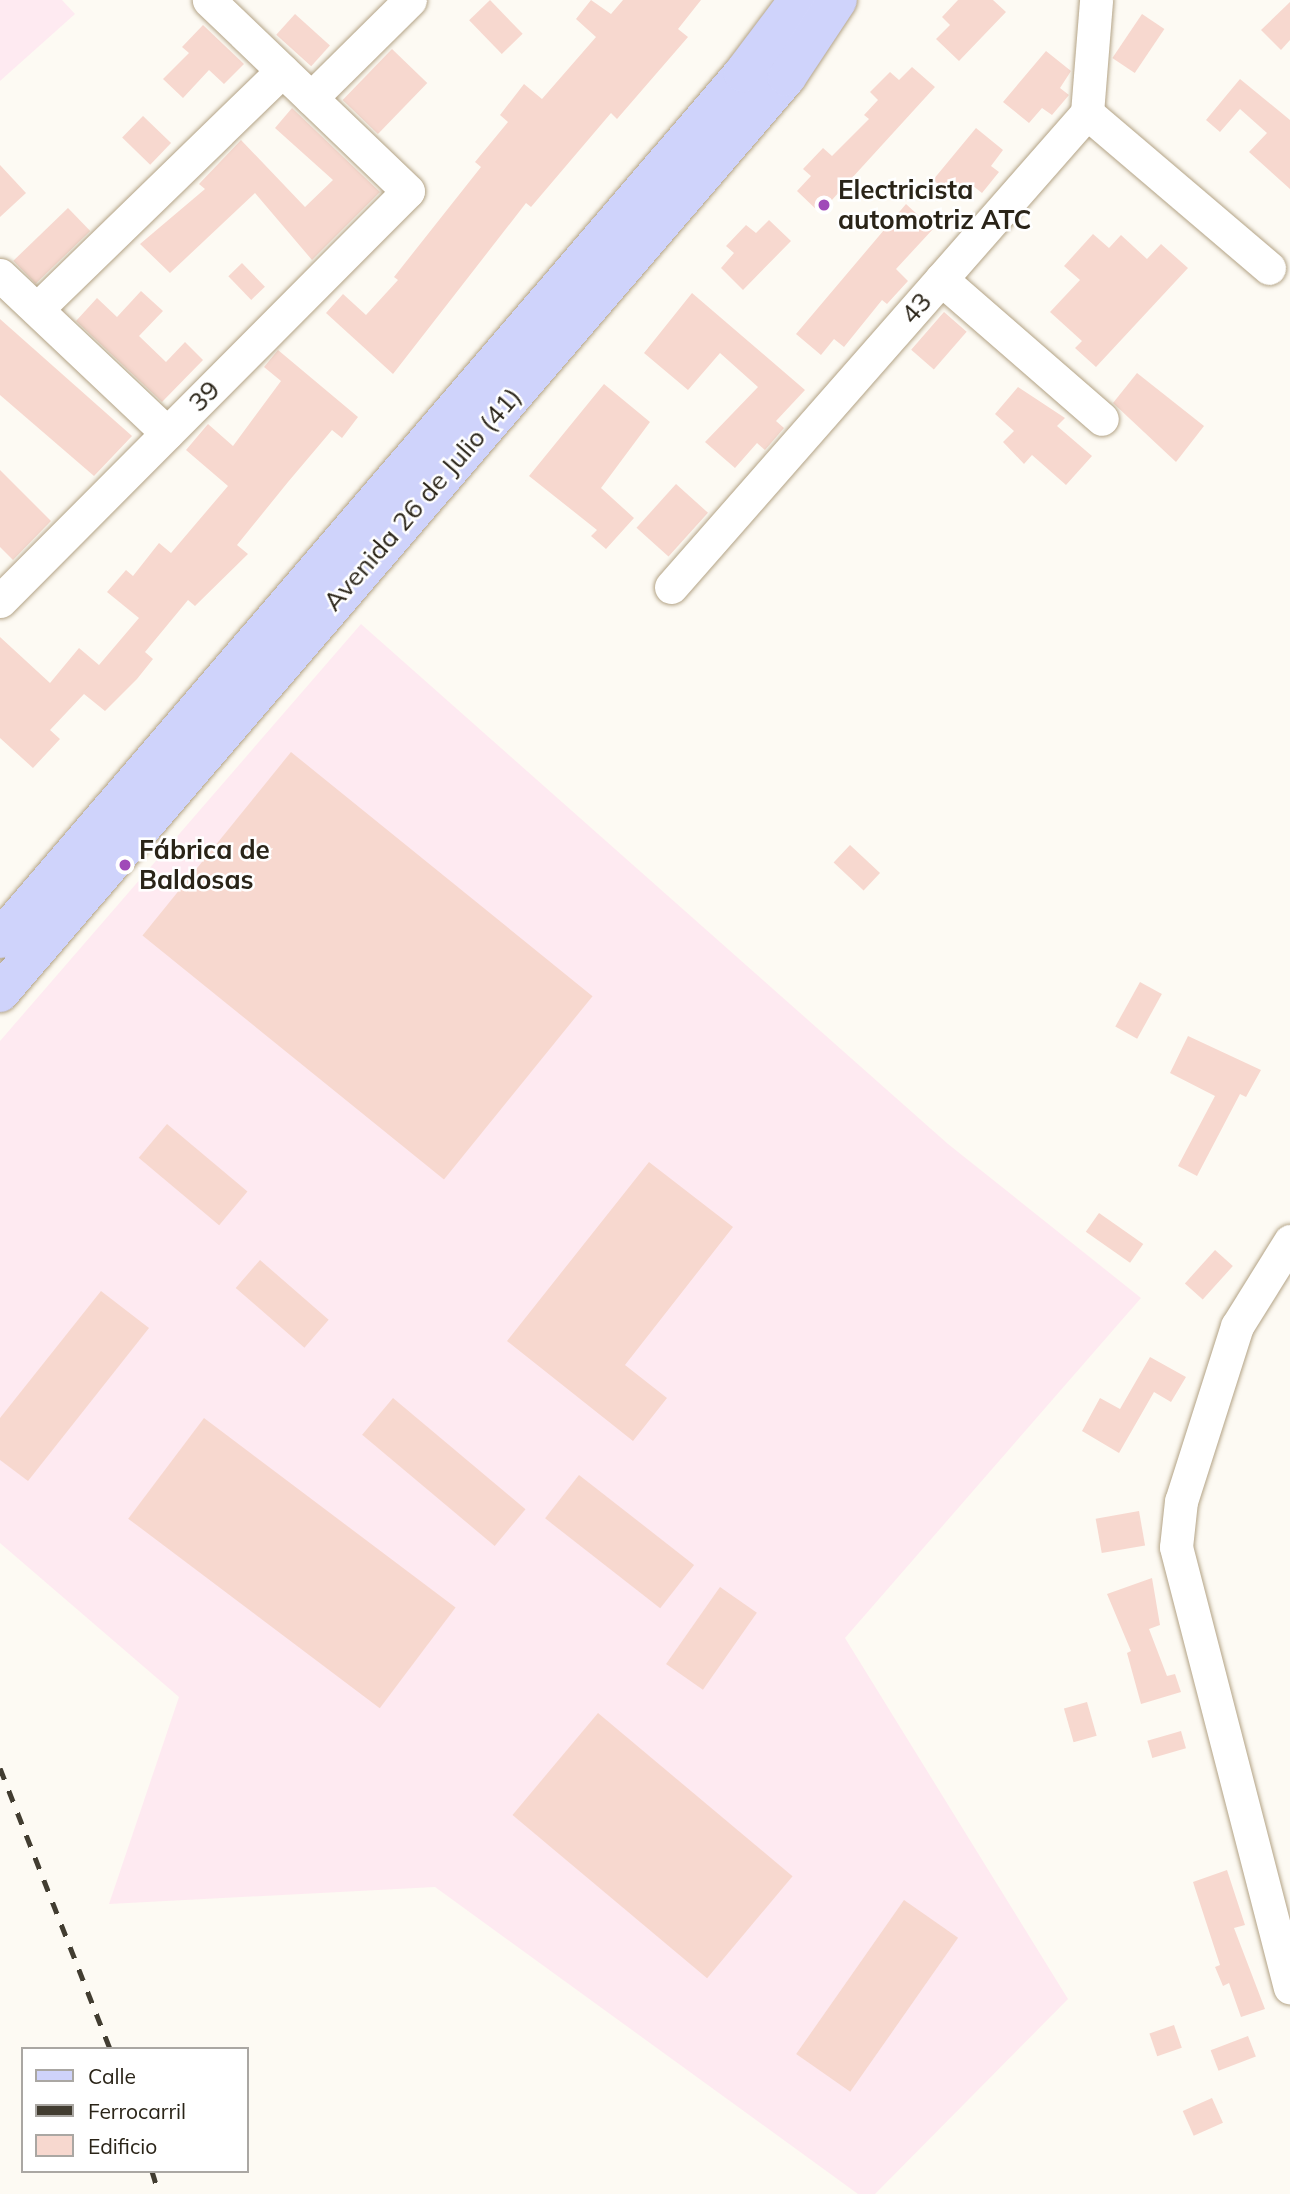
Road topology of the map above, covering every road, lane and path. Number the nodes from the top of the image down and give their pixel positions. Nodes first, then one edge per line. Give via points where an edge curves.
1 (209, 0) edge
2 (410, 0) edge
3 (798, 0) edge
4 (838, 0) edge
5 (1096, 0) edge
6 (282, 71) junction
7 (311, 98) junction
8 (1087, 113) junction
9 (1269, 268) dead end
10 (0, 275) edge
11 (941, 279) junction
12 (37, 309) junction
13 (1102, 419) dead end
14 (167, 433) junction
15 (671, 587) dead end
16 (0, 601) edge
17 (6, 962) edge
18 (1290, 1241) edge
19 (1290, 1988) edge

1 - 6 street
2 - 7 street
3 - 17 main road, Avenida 26 de Julio (41) via 743,73
4 - 17 main road, Avenida 26 de Julio (41) via 786,77
5 - 8 street
6 - 7 street
6 - 12 street
7 - 14 street, 39 via 408,191
8 - 9 street
8 - 11 street, 43
10 - 12 street
11 - 13 street
11 - 15 street, 43
12 - 14 street
14 - 16 street, 39
18 - 19 street via 1237,1326 1181,1500 1176,1547

